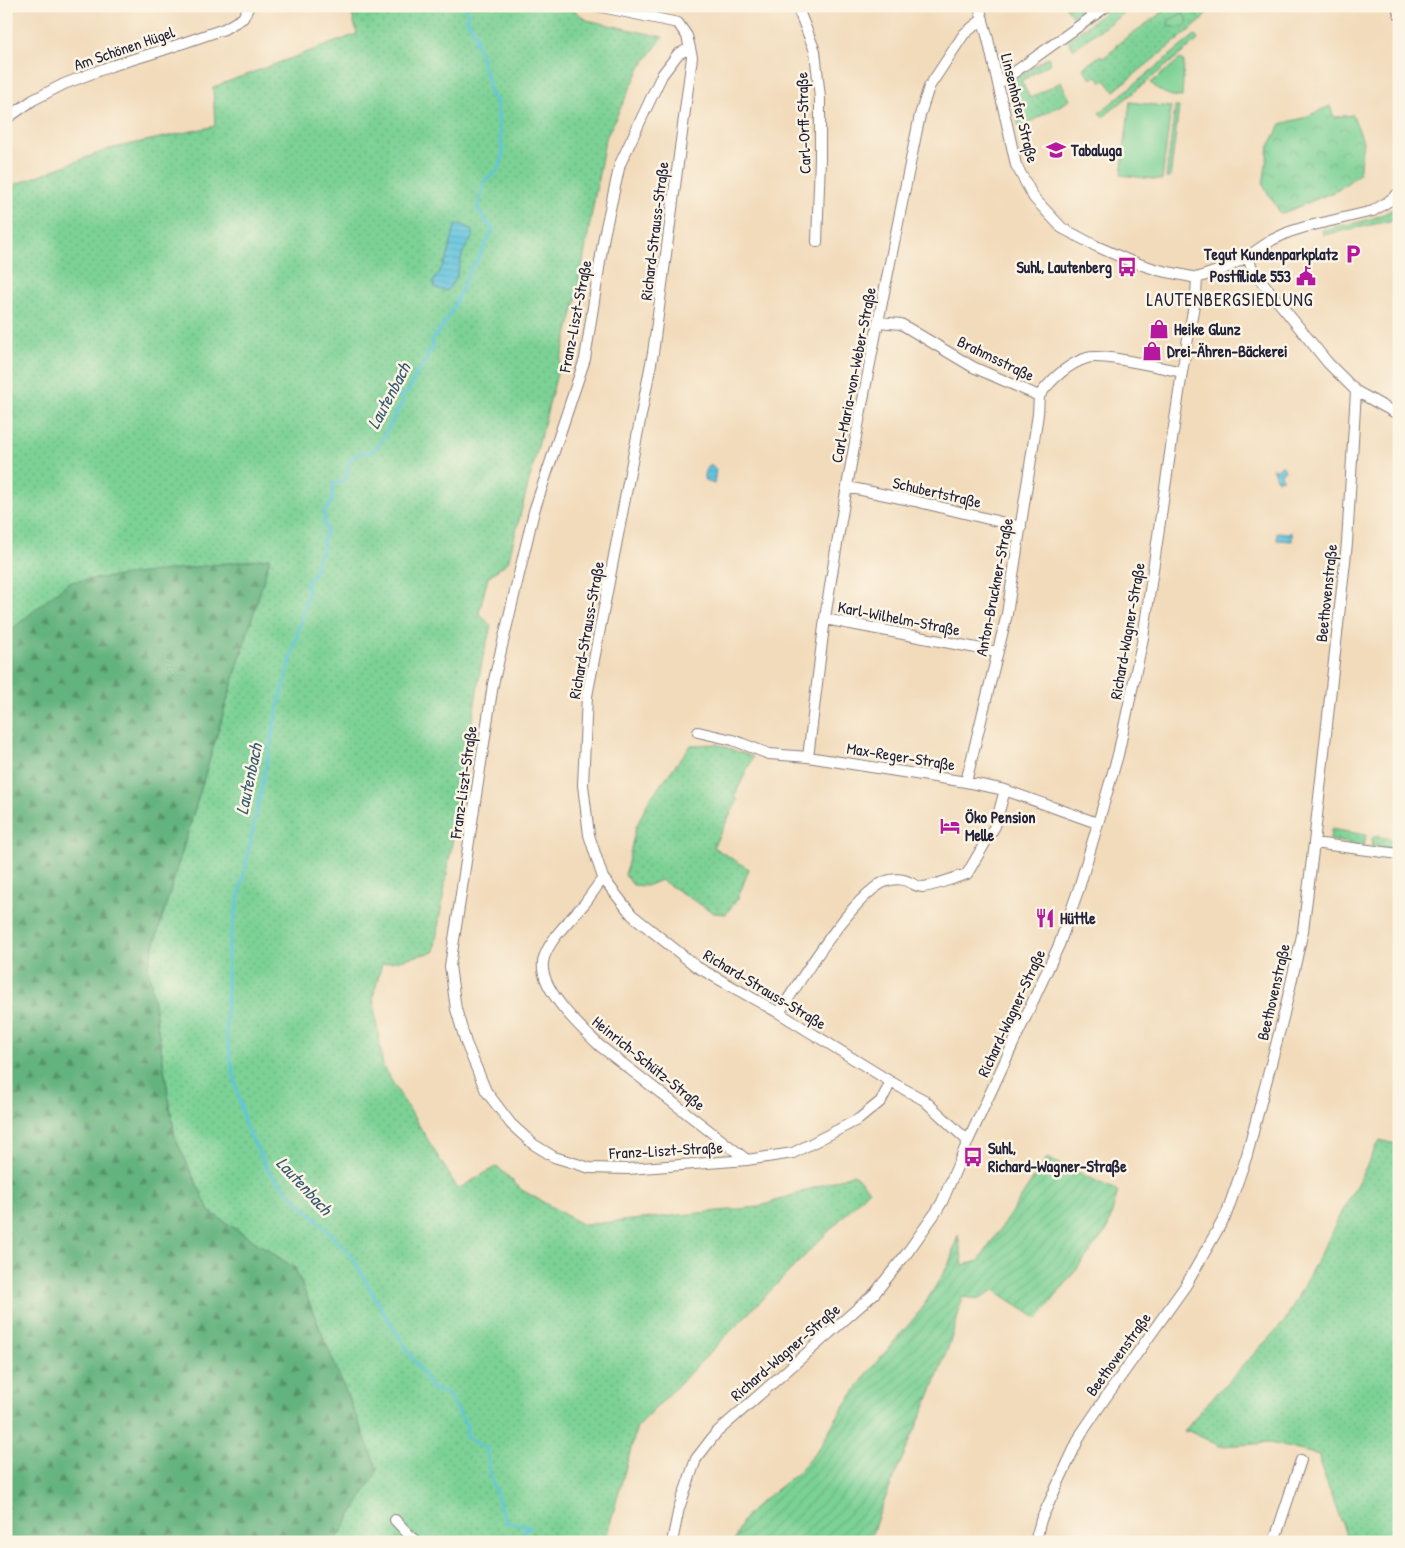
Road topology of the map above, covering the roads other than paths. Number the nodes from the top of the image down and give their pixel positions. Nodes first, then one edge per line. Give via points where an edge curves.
1 (249, 6) edge
2 (597, 6) edge
3 (797, 6) edge
4 (979, 6) edge
5 (1107, 6) edge
6 (1397, 6) edge
7 (612, 8) edge
8 (1399, 14) edge
9 (983, 19) junction
10 (690, 48) junction
11 (998, 84) junction
12 (6, 119) edge
13 (1399, 193) edge
14 (817, 242) dead end
15 (1247, 257) junction
16 (1197, 278) junction
17 (878, 322) junction
18 (1182, 372) junction
19 (1356, 391) junction
20 (1039, 396) junction
21 (1399, 415) edge
22 (847, 487) junction
23 (1021, 527) junction
24 (825, 619) junction
25 (997, 652) junction
26 (698, 732) dead end
27 (808, 757) junction
28 (966, 782) junction
29 (1006, 790) junction
30 (1097, 823) junction
31 (1314, 843) junction
32 (1399, 854) edge
33 (603, 878) junction
34 (779, 1013) junction
35 (891, 1082) junction
36 (968, 1141) junction
37 (747, 1160) junction
38 (1301, 1460) dead end
39 (395, 1520) dead end
40 (416, 1542) edge
41 (672, 1542) edge
42 (1034, 1542) edge
43 (1274, 1542) edge

1 - 12 street, Am Schönen Hügel via 243,18 224,29 64,84
2 - 7 street, Richard-Strauss-Straße
3 - 14 street, Carl-Orff-Straße via 815,51 820,98
4 - 9 street, Linsenhofer Straße
5 - 11 street
6 - 8 street
7 - 10 street, Richard-Strauss-Straße via 678,23
9 - 11 street, Linsenhofer Straße
9 - 17 street, Carl-Maria-von-Weber-Straße via 964,34 929,86 920,115
10 - 33 street, Richard-Strauss-Straße via 692,57 653,352 587,696 583,785 589,835
10 - 37 street, Franz-Liszt-Straße via 678,54 662,75 620,164 604,236 585,359 534,510 493,684 450,966 456,1009 486,1091 511,1124 533,1144 554,1157 590,1168 628,1169
11 - 16 street, Linsenhofer Straße via 1016,165 1034,198 1062,228 1130,261
13 - 15 street via 1373,211 1289,232
15 - 16 street
15 - 19 street via 1254,272 1328,363
16 - 18 street, Richard-Wagner-Straße
17 - 20 street, Brahmsstraße via 901,324 973,367
17 - 22 street, Carl-Maria-von-Weber-Straße
18 - 20 street, Brahmsstraße via 1103,357 1089,358 1069,366
18 - 30 street, Richard-Wagner-Straße via 1143,638 1118,754
19 - 21 street
19 - 31 street, Beethovenstraße via 1348,543
20 - 23 street, Anton-Bruckner-Straße
22 - 23 street, Schubertstraße
22 - 24 street, Carl-Maria-von-Weber-Straße
23 - 25 street, Anton-Bruckner-Straße via 1007,614
24 - 25 street, Karl-Wilhelm-Straße
24 - 27 street, Carl-Maria-von-Weber-Straße
25 - 28 street, Anton-Bruckner-Straße
26 - 27 street, Max-Reger-Straße via 733,740 768,754
27 - 28 street, Max-Reger-Straße
28 - 29 street, Max-Reger-Straße
29 - 30 street, Max-Reger-Straße
29 - 34 street via 995,826 967,874 922,887 902,878 888,880 873,890 840,922
30 - 36 street, Richard-Wagner-Straße via 1059,945
31 - 32 street
31 - 42 street, Beethovenstraße via 1303,931 1283,1018 1247,1155 1226,1214 1186,1286 1081,1434
33 - 34 street, Richard-Strauss-Straße via 632,915 697,967
33 - 37 street, Heinrich-Schütz-Straße via 551,944 543,962 552,993 600,1046
34 - 35 street, Richard-Strauss-Straße
35 - 36 street, Richard-Strauss-Straße via 924,1100
35 - 37 street, Franz-Liszt-Straße via 881,1101 859,1119 835,1132 793,1152
36 - 41 street, Richard-Wagner-Straße via 936,1212 875,1293 716,1433 696,1459 679,1508
38 - 43 street
39 - 40 street

